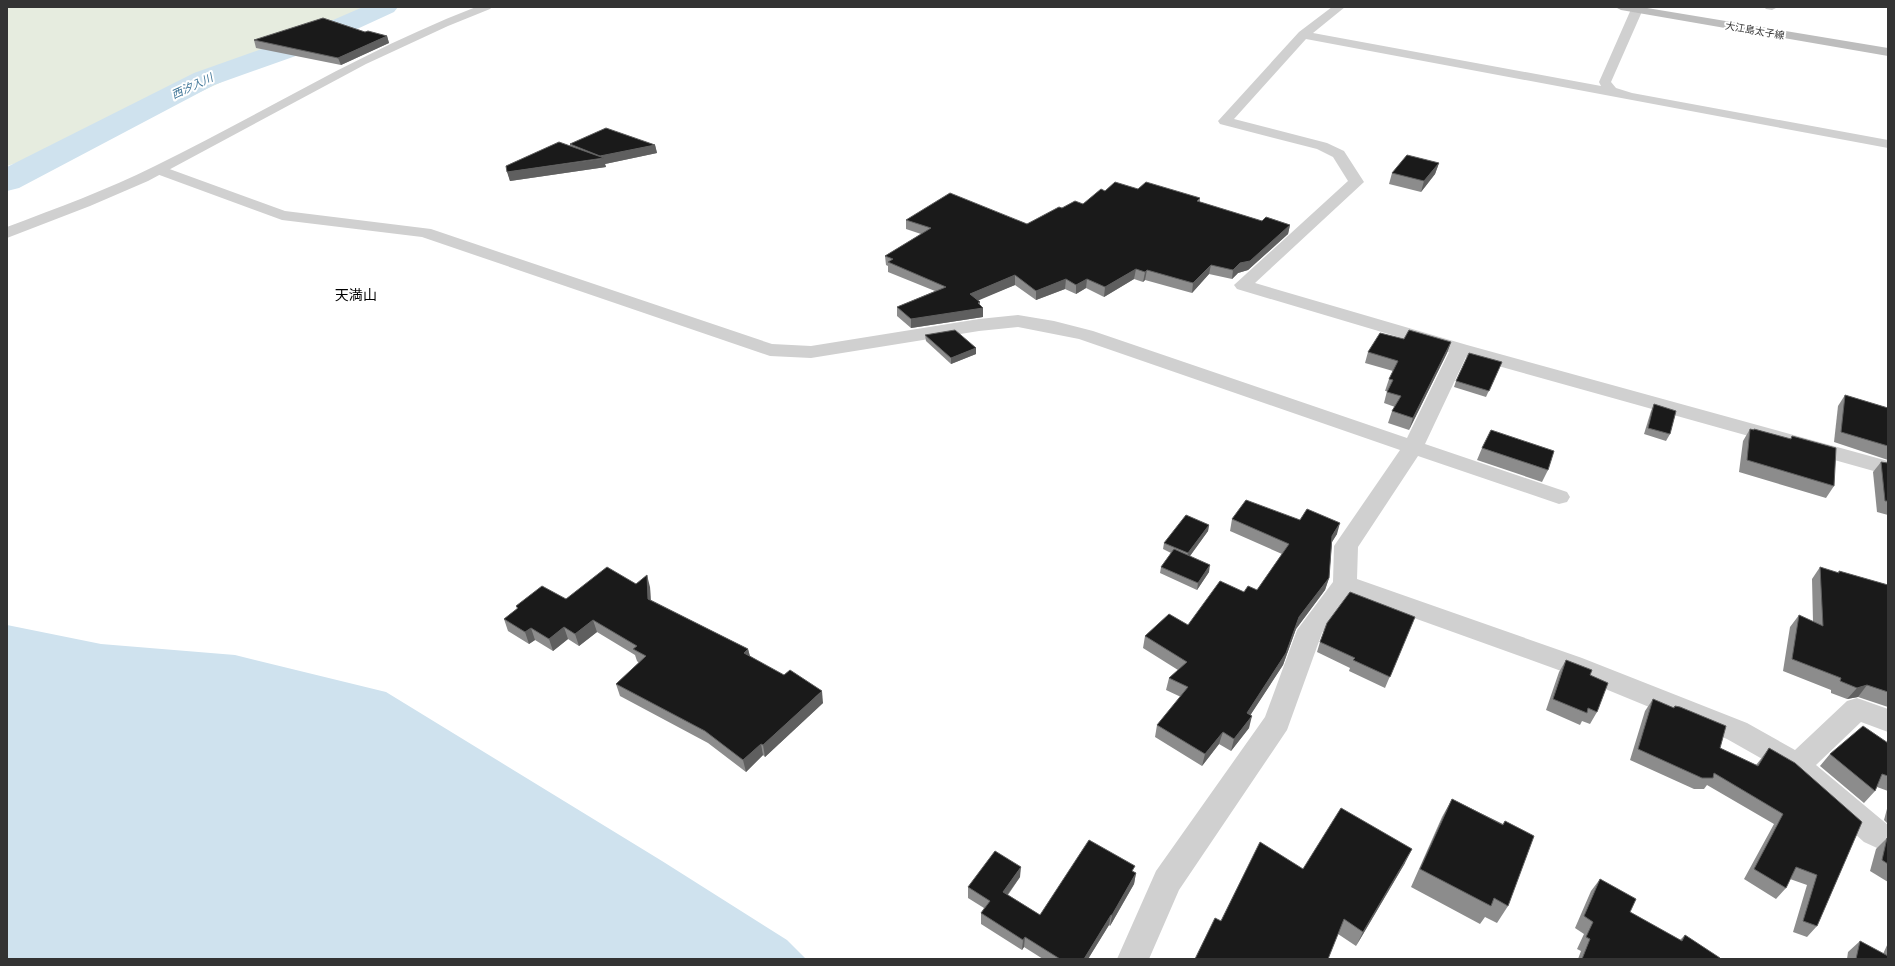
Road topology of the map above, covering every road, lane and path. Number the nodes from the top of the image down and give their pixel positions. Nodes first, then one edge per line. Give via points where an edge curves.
1 (486, 7) edge
2 (1339, 7) edge
3 (1621, 7) edge
4 (1637, 8) edge
5 (1303, 35) junction
6 (1888, 52) edge
7 (1611, 90) junction
8 (1888, 144) edge
9 (159, 170) junction
10 (7, 233) edge
11 (1460, 349) junction
12 (1413, 447) junction
13 (1888, 468) edge
14 (1559, 497) dead end
15 (1345, 584) junction
16 (1888, 721) edge
17 (1797, 765) junction
18 (1888, 840) edge
19 (1133, 959) edge

1 - 9 street via 395,44
2 - 5 street
3 - 4 main road, 大江島太子線
4 - 6 main road, 大江島太子線
4 - 7 street via 1605,82
5 - 7 street via 1574,86
5 - 11 street via 1225,121 1322,146 1339,154 1356,182 1243,285
7 - 8 street via 1629,97
9 - 10 street via 75,207
9 - 12 street via 282,215 425,232 770,350 811,352 1018,321 1086,336
11 - 12 street
11 - 13 street
12 - 14 street
12 - 15 street via 1346,546
15 - 17 street via 1574,665 1737,731
15 - 19 street via 1310,630 1277,722 1167,881
16 - 17 street via 1857,709
17 - 18 street via 1875,833

